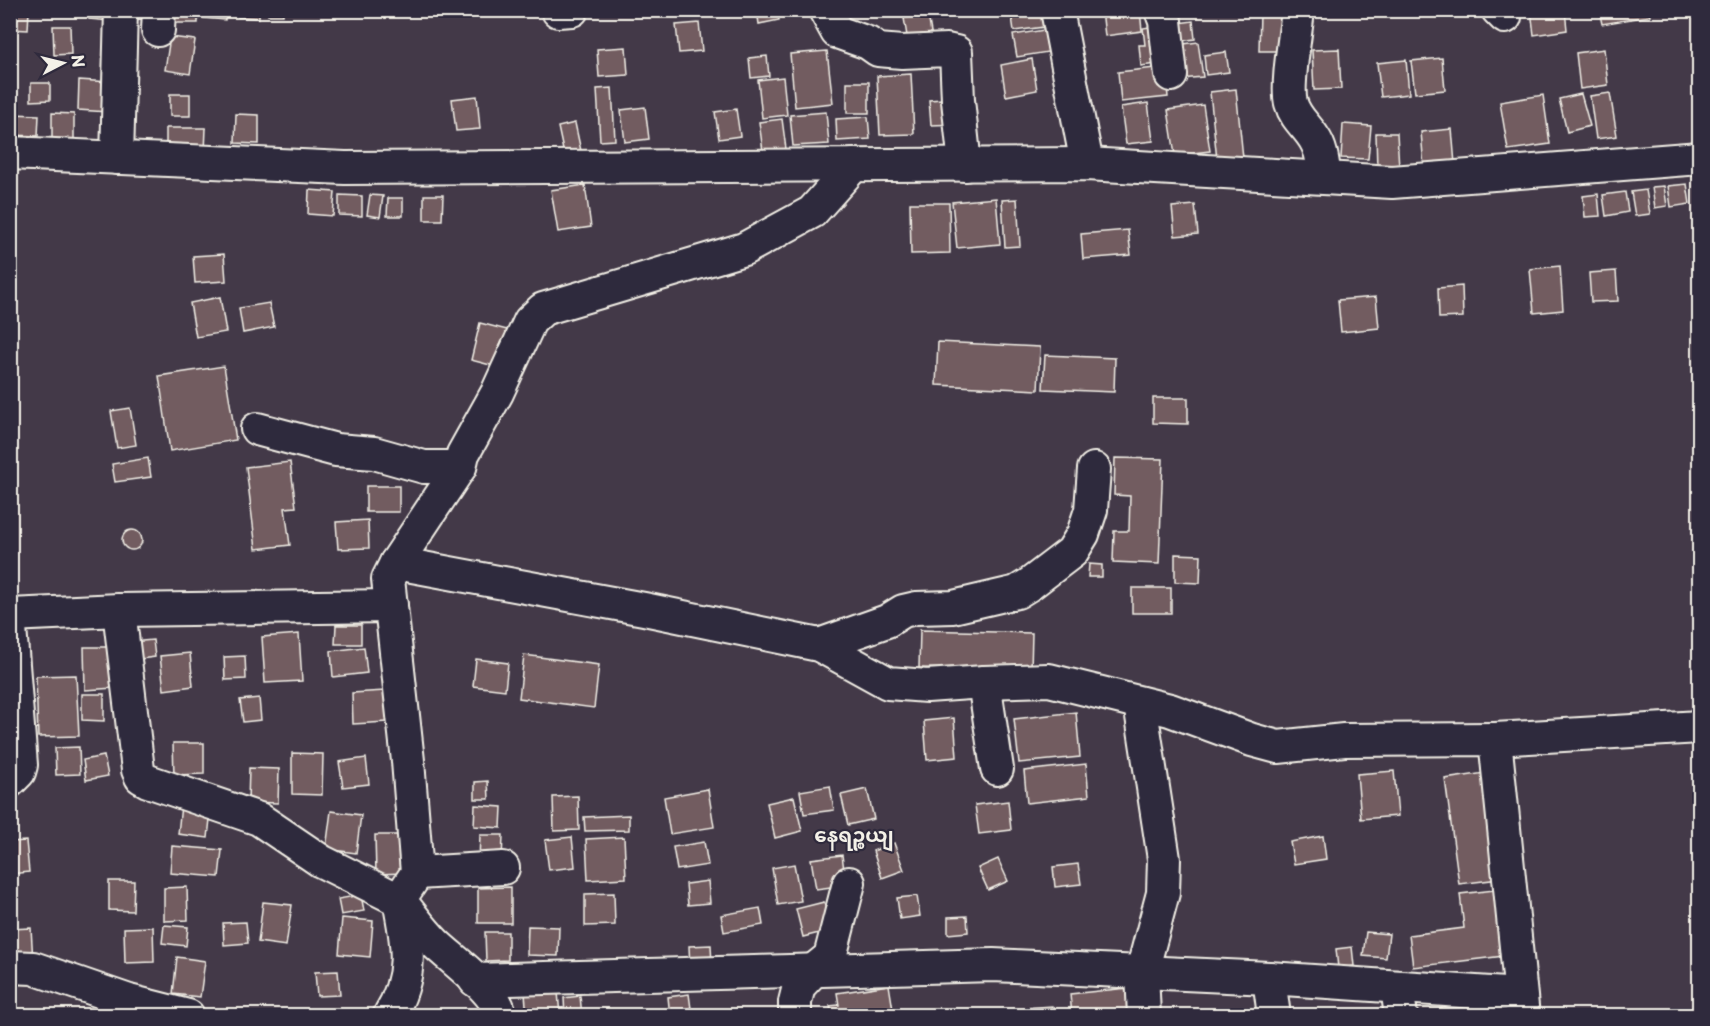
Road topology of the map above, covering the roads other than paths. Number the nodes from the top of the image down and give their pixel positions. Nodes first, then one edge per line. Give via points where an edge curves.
1 (121, 10) edge
2 (825, 10) edge
3 (1057, 10) edge
4 (1161, 10) edge
5 (1298, 10) edge
6 (1171, 75) dead end
7 (10, 153) edge
8 (117, 158) junction
9 (1700, 158) edge
10 (1087, 164) junction
11 (854, 165) junction
12 (965, 165) junction
13 (1325, 178) junction
14 (257, 429) dead end
15 (460, 467) junction
16 (1094, 469) dead end
17 (396, 563) junction
18 (391, 606) junction
19 (119, 610) junction
20 (10, 615) edge
21 (10, 627) edge
22 (819, 645) junction
23 (984, 682) junction
24 (1140, 703) junction
25 (1700, 727) edge
26 (1495, 739) junction
27 (997, 769) dead end
28 (10, 781) edge
29 (503, 868) dead end
30 (417, 873) junction
31 (849, 883) dead end
32 (399, 900) junction
33 (10, 968) edge
34 (814, 970) junction
35 (1142, 972) junction
36 (1269, 978) junction
37 (475, 980) junction
38 (1399, 1001) edge
39 (1522, 1005) edge
40 (188, 1016) edge
41 (389, 1016) edge
42 (500, 1016) edge
43 (795, 1016) edge
44 (1144, 1016) edge
45 (1274, 1016) edge

1 - 8 street
2 - 12 street via 837,32 878,50 956,52
3 - 10 street
4 - 6 street
5 - 13 street via 1291,102 1314,138
7 - 8 street
8 - 11 street via 345,168
9 - 13 street via 1392,182
10 - 12 street
10 - 13 street
11 - 12 street
11 - 15 street via 812,212 744,249 543,309 530,321
14 - 15 street via 424,467
15 - 17 street
16 - 22 street via 1083,534 1072,552 1030,585 1017,592 953,607 903,611 887,621
17 - 18 street via 388,579
17 - 22 street
18 - 19 street
18 - 30 street
19 - 20 street
19 - 32 street via 141,777 259,819 321,861
21 - 28 street via 21,765
22 - 23 street via 888,683 927,686
23 - 24 street via 1049,680
23 - 27 street
24 - 26 street via 1278,747 1344,740
24 - 35 street via 1164,859 1162,893
25 - 26 street
26 - 39 street
29 - 30 street
30 - 32 street
31 - 34 street via 830,957
32 - 37 street via 434,942
32 - 41 street via 408,969
33 - 40 street via 33,968 129,1001
34 - 35 street via 993,965
34 - 37 street
34 - 43 street via 799,986
35 - 36 street
35 - 44 street
36 - 38 street
36 - 45 street
37 - 42 street via 492,995
38 - 39 street

